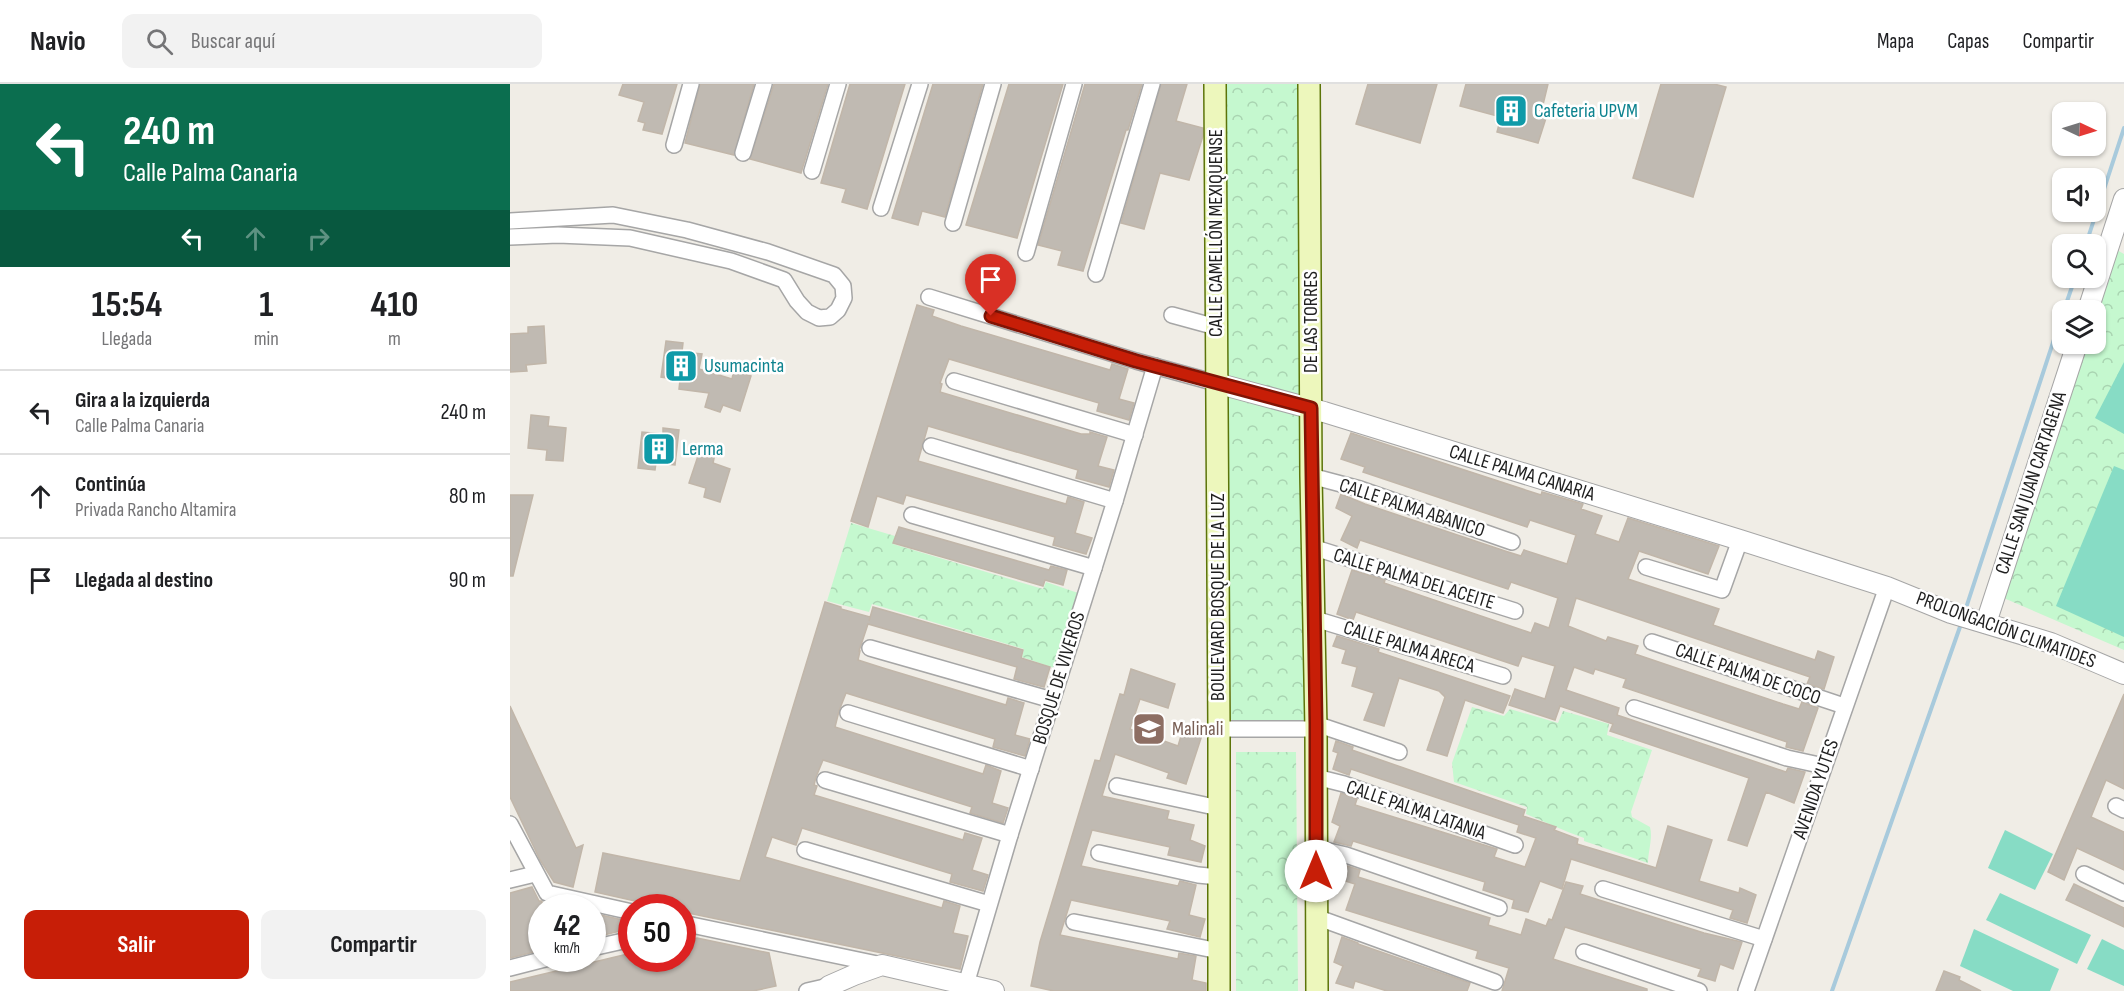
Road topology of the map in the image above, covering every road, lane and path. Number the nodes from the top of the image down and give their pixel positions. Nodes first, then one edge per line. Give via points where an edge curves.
1 (692, 84) edge
2 (764, 84) edge
3 (838, 84) edge
4 (920, 84) edge
5 (993, 84) edge
6 (1074, 84) edge
7 (1152, 84) edge
8 (1215, 84) edge
9 (1310, 84) edge
10 (674, 145) dead end
11 (743, 153) dead end
12 (812, 171) dead end
13 (2124, 199) edge
14 (881, 208) dead end
15 (510, 221) edge
16 (952, 223) dead end
17 (510, 237) edge
18 (1026, 253) dead end
19 (1096, 274) dead end
20 (929, 297) dead end
21 (2091, 300) edge
22 (1172, 315) dead end
23 (1216, 327) junction
24 (2074, 354) edge
25 (1155, 366) junction
26 (954, 381) dead end
27 (1216, 383) junction
28 (1311, 408) junction
29 (1135, 435) junction
30 (931, 446) dead end
31 (1311, 476) junction
32 (1115, 501) junction
33 (912, 515) dead end
34 (1740, 540) junction
35 (1512, 542) dead end
36 (1312, 547) junction
37 (1646, 567) dead end
38 (1094, 568) junction
39 (1887, 587) junction
40 (1515, 611) dead end
41 (1315, 619) junction
42 (1981, 622) junction
43 (1652, 642) dead end
44 (870, 648) dead end
45 (2124, 674) edge
46 (1503, 676) dead end
47 (1052, 700) junction
48 (1844, 706) junction
49 (1634, 708) dead end
50 (848, 713) dead end
51 (1316, 726) junction
52 (1219, 729) junction
53 (1399, 752) dead end
54 (1824, 766) junction
55 (1031, 769) junction
56 (1316, 777) junction
57 (825, 780) dead end
58 (1117, 786) dead end
59 (1219, 808) junction
60 (510, 824) edge
61 (1010, 835) junction
62 (1515, 845) dead end
63 (1316, 848) junction
64 (805, 850) dead end
65 (1099, 853) dead end
66 (535, 874) junction
67 (2084, 874) dead end
68 (1219, 877) junction
69 (510, 880) edge
70 (1604, 888) dead end
71 (2124, 893) edge
72 (989, 904) junction
73 (618, 909) edge
74 (1499, 909) dead end
75 (1317, 917) junction
76 (1074, 922) dead end
77 (696, 927) edge
78 (1764, 939) junction
79 (1219, 951) junction
80 (1584, 951) dead end
81 (528, 963) edge
82 (882, 965) junction
83 (510, 968) edge
84 (1495, 982) dead end
85 (965, 987) edge
86 (827, 988) edge
87 (1321, 990) edge
88 (807, 991) edge
89 (994, 991) edge
90 (1219, 991) edge
91 (1700, 991) edge
92 (1746, 991) edge

1 - 10 street
2 - 11 street
3 - 12 street
4 - 14 street
5 - 16 street
6 - 18 street
7 - 19 street
8 - 23 main road, CALLE CAMELLÓN MEXIQUENSE
9 - 28 main road, DE LAS TORRES
13 - 21 street
15 - 17 street via 613,215 687,230 834,275 843,286 844,298 830,318 819,318 807,312 784,280 731,261 630,238
20 - 25 street, CALLE PALMA CANARIA
22 - 23 street
23 - 27 main road, CALLE CAMELLÓN MEXIQUENSE
24 - 42 street, CALLE SAN JUAN CARTAGENA
25 - 27 street, CALLE PALMA CANARIA
25 - 29 street, BOSQUE DE VIVEROS
26 - 29 street
27 - 28 street, CALLE PALMA CANARIA
27 - 52 main road, BOULEVARD BOSQUE DE LA LUZ
28 - 31 main road, DE LAS TORRES
28 - 34 street, CALLE PALMA CANARIA
29 - 32 street, BOSQUE DE VIVEROS
30 - 32 street
31 - 35 street, CALLE PALMA ABANICO
31 - 36 main road, DE LAS TORRES
32 - 38 street, BOSQUE DE VIVEROS
33 - 38 street
34 - 37 street via 1722,590
34 - 39 street, CALLE PALMA CANARIA
36 - 40 street, CALLE PALMA DEL ACEITE
36 - 41 main road, DE LAS TORRES
38 - 47 street, BOSQUE DE VIVEROS
39 - 42 street, PROLONGACIÓN CLIMATIDES
39 - 48 street, AVENIDA YUTES
41 - 46 street, CALLE PALMA ARECA
41 - 51 main road, DE LAS TORRES
42 - 45 street, PROLONGACIÓN CLIMATIDES via 2051,643
43 - 48 street, CALLE PALMA DE COCO
44 - 47 street
47 - 55 street, BOSQUE DE VIVEROS
48 - 54 street, AVENIDA YUTES
49 - 54 street via 1787,758
50 - 55 street
51 - 52 street
51 - 53 street
51 - 56 main road, DE LAS TORRES
52 - 59 main road, BOULEVARD BOSQUE DE LA LUZ
54 - 78 street, AVENIDA YUTES
55 - 61 street, BOSQUE DE VIVEROS
56 - 62 street, CALLE PALMA LATANIA
56 - 63 main road, DE LAS TORRES
57 - 61 street
58 - 59 street
59 - 68 main road, BOULEVARD BOSQUE DE LA LUZ
60 - 66 street
61 - 72 street, BOSQUE DE VIVEROS
63 - 74 street
63 - 75 main road, DE LAS TORRES
64 - 72 street
65 - 68 street
66 - 69 street
66 - 73 street via 551,895
67 - 71 street
68 - 79 main road, BOULEVARD BOSQUE DE LA LUZ
70 - 78 street
72 - 85 street, BOSQUE DE VIVEROS
75 - 84 street
75 - 87 main road, DE LAS TORRES
76 - 79 street
77 - 82 street
78 - 92 street, AVENIDA YUTES
79 - 90 main road, BOULEVARD BOSQUE DE LA LUZ
80 - 91 street
81 - 83 street
82 - 85 street
82 - 86 street
85 - 89 street
86 - 88 street

